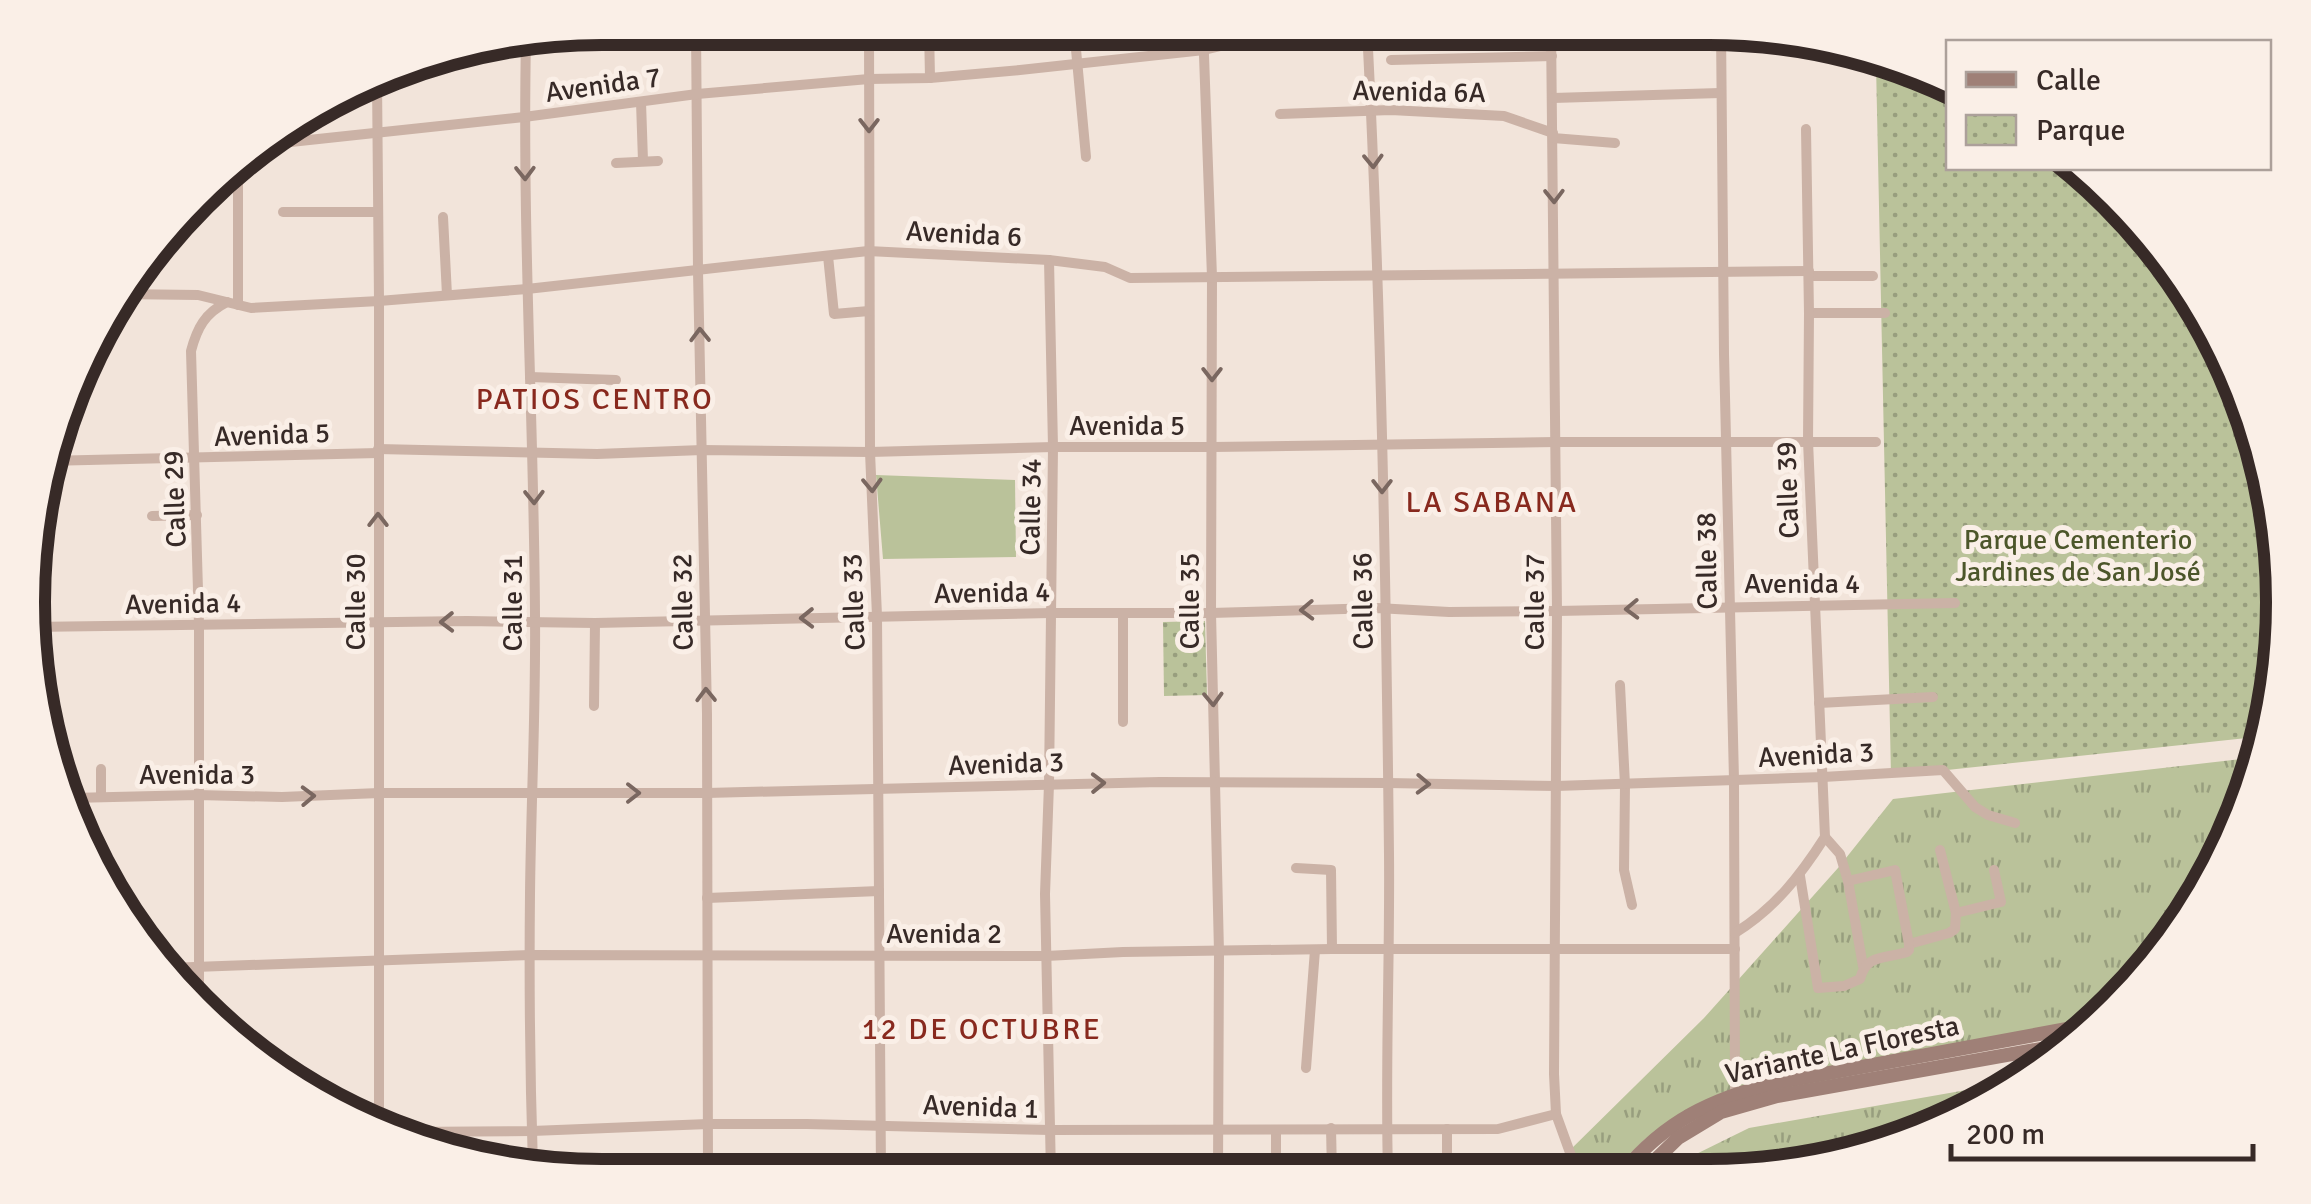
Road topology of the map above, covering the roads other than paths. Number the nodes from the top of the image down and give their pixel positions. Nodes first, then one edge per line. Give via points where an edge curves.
1 (696, 45) edge
2 (868, 45) edge
3 (929, 45) edge
4 (1075, 45) edge
5 (1204, 45) edge
6 (1225, 45) edge
7 (1369, 45) edge
8 (1552, 45) edge
9 (1721, 45) edge
10 (1204, 50) junction
11 (526, 51) edge
12 (1552, 56) junction
13 (1391, 60) dead end
14 (1077, 63) junction
15 (930, 78) junction
16 (869, 80) junction
17 (377, 92) edge
18 (1720, 93) junction
19 (697, 94) junction
20 (1553, 98) junction
21 (640, 102) junction
22 (1372, 112) junction
23 (1280, 114) dead end
24 (524, 117) junction
25 (1806, 129) dead end
26 (377, 134) junction
27 (1553, 136) junction
28 (288, 143) edge
29 (1615, 143) dead end
30 (1086, 156) dead end
31 (643, 161) junction
32 (658, 161) dead end
33 (616, 163) dead end
34 (237, 181) edge
35 (283, 212) dead end
36 (377, 212) junction
37 (442, 218) dead end
38 (868, 251) junction
39 (828, 256) junction
40 (1049, 260) junction
41 (698, 272) junction
42 (1724, 272) junction
43 (1809, 274) junction
44 (1555, 275) junction
45 (1378, 276) junction
46 (1873, 276) dead end
47 (1212, 277) junction
48 (527, 289) junction
49 (138, 294) edge
50 (447, 295) junction
51 (379, 301) junction
52 (232, 303) junction
53 (869, 310) junction
54 (1810, 313) junction
55 (1885, 313) dead end
56 (530, 377) junction
57 (616, 380) dead end
58 (1555, 442) junction
59 (1725, 442) junction
60 (1808, 442) junction
61 (1876, 442) dead end
62 (1382, 444) junction
63 (1053, 447) junction
64 (1212, 447) junction
65 (702, 450) junction
66 (378, 451) junction
67 (870, 452) junction
68 (533, 453) junction
69 (195, 459) junction
70 (63, 461) edge
71 (152, 516) dead end
72 (197, 516) junction
73 (1956, 603) dead end
74 (1729, 606) junction
75 (1814, 607) junction
76 (1384, 609) junction
77 (1557, 611) junction
78 (1050, 613) junction
79 (1211, 613) junction
80 (1123, 614) junction
81 (877, 616) junction
82 (705, 620) junction
83 (535, 621) junction
84 (595, 622) junction
85 (378, 623) junction
86 (200, 624) junction
87 (46, 627) edge
88 (1620, 685) dead end
89 (1933, 697) dead end
90 (1819, 703) junction
91 (594, 706) dead end
92 (1123, 722) dead end
93 (101, 769) dead end
94 (1823, 778) junction
95 (1734, 780) junction
96 (1388, 783) junction
97 (1049, 784) junction
98 (1215, 784) junction
99 (1625, 785) junction
100 (1556, 786) junction
101 (878, 790) junction
102 (378, 793) junction
103 (532, 793) junction
104 (707, 793) junction
105 (198, 795) junction
106 (102, 797) junction
107 (81, 798) edge
108 (2016, 823) dead end
109 (1825, 837) junction
110 (1940, 850) dead end
111 (1296, 868) dead end
112 (1994, 870) dead end
113 (1800, 876) junction
114 (1848, 881) junction
115 (879, 891) junction
116 (707, 898) junction
117 (1632, 905) dead end
118 (1956, 913) junction
119 (1735, 932) junction
120 (1909, 944) junction
121 (1554, 948) junction
122 (1332, 949) junction
123 (1735, 949) junction
124 (1315, 950) junction
125 (1390, 950) junction
126 (1219, 952) junction
127 (707, 954) junction
128 (880, 955) junction
129 (531, 956) junction
130 (1046, 956) junction
131 (378, 962) junction
132 (198, 966) junction
133 (1863, 966) junction
134 (181, 967) edge
135 (198, 986) edge
136 (2065, 1030) edge
137 (2041, 1049) edge
138 (1306, 1068) dead end
139 (1776, 1090) junction
140 (1735, 1093) junction
141 (378, 1112) edge
142 (1556, 1114) junction
143 (708, 1124) junction
144 (880, 1124) junction
145 (1218, 1128) junction
146 (1331, 1128) junction
147 (1387, 1128) junction
148 (1446, 1129) junction
149 (1050, 1130) junction
150 (1276, 1130) junction
151 (532, 1131) junction
152 (432, 1132) edge
153 (533, 1154) edge
154 (708, 1159) edge
155 (881, 1159) edge
156 (1051, 1159) edge
157 (1218, 1159) edge
158 (1276, 1159) edge
159 (1332, 1159) edge
160 (1388, 1159) edge
161 (1447, 1159) edge
162 (1572, 1159) edge
163 (1636, 1159) edge
164 (1656, 1159) edge

1 - 19 street, Calle 32
2 - 16 street, Calle 33
3 - 15 street
4 - 14 street
5 - 10 street, Calle 35
6 - 10 street, Avenida 7
7 - 22 street, Calle 36
8 - 12 street, Calle 37
9 - 18 street, Calle 38
10 - 14 street, Avenida 7
10 - 47 street, Calle 35
11 - 24 street, Calle 31
12 - 13 street
12 - 20 street, Calle 37
14 - 15 street, Avenida 7
14 - 30 street
15 - 16 street, Avenida 7
16 - 19 street, Avenida 7
16 -> 38 street, Calle 33
17 - 26 street, Calle 30
18 - 20 street
18 - 42 street, Calle 38
19 - 21 street, Avenida 7
19 - 41 street, Calle 32
20 - 27 street, Calle 37
21 - 24 street, Avenida 7
21 - 31 street
22 - 23 street, Avenida 6A
22 - 27 street, Avenida 6A via 1504,116
22 -> 45 street, Calle 36
24 - 26 street, Avenida 7
24 -> 48 street, Calle 31
25 - 43 street, Calle 39
26 - 28 street, Avenida 7
26 - 36 street, Calle 30
27 - 29 street, Avenida 6A
27 -> 44 street, Calle 37
31 - 32 street
31 - 33 street
34 - 52 street
35 - 36 street
36 - 51 street, Calle 30
37 - 50 street
38 - 39 street, Avenida 6
38 - 40 street, Avenida 6
38 - 53 street, Calle 33
39 - 41 street, Avenida 6
39 - 53 street via 834,314
40 - 47 street, Avenida 6 via 1105,267 1130,278
40 - 63 street, Calle 34
41 - 48 street, Avenida 6
65 -> 41 street, Calle 32
42 - 43 street, Avenida 6
42 - 44 street, Avenida 6
42 - 59 street, Calle 38
43 - 46 street, Avenida 6
43 - 54 street, Calle 39
44 - 45 street, Avenida 6
44 - 58 street, Calle 37
45 - 47 street, Avenida 6
45 - 62 street, Calle 36
47 -> 64 street, Calle 35
48 - 50 street, Avenida 6
48 - 56 street, Calle 31
49 - 52 street, Avenida 6 via 198,294
50 - 51 street, Avenida 6
51 - 52 street, Avenida 6 via 251,308
51 - 66 street, Calle 30
52 - 69 street, Calle 29 via 208,315 190,351
53 - 67 street, Calle 33
54 - 55 street
54 - 60 street, Calle 39
56 - 57 street
56 - 68 street, Calle 31
58 - 59 street, Avenida 5
58 - 62 street, Avenida 5
58 - 77 street, Calle 37
59 - 60 street, Avenida 5
59 - 74 street, Calle 38
60 - 61 street, Avenida 5
60 - 75 street, Calle 39
62 - 64 street, Avenida 5
62 -> 76 street, Calle 36
63 - 64 street, Avenida 5
63 - 67 street, Avenida 5
63 - 78 street, Calle 34
64 - 79 street, Calle 35
65 - 67 street, Avenida 5
65 - 68 street, Avenida 5
65 - 82 street, Calle 32
66 - 68 street, Avenida 5
66 - 69 street, Avenida 5
85 -> 66 street, Calle 30
67 -> 81 street, Calle 33
68 -> 83 street, Calle 31
69 - 70 street, Avenida 5
69 - 72 street, Calle 29
71 - 72 street
72 - 86 street, Calle 29
73 - 75 street, Avenida 4
74 - 75 street, Avenida 4
74 -> 77 street, Avenida 4
74 - 95 street, Calle 38
75 - 90 street, Calle 39
76 - 77 street, Avenida 4
76 -> 79 street, Avenida 4
76 - 96 street, Calle 36
77 - 100 street, Calle 37
78 - 80 street, Avenida 4
78 - 81 street, Avenida 4
78 - 97 street, Calle 34
79 - 80 street, Avenida 4
79 -> 98 street, Calle 35
80 - 92 street
81 -> 82 street, Avenida 4
81 - 101 street, Calle 33
82 - 84 street, Avenida 4
104 -> 82 street, Calle 32
83 - 84 street, Avenida 4
83 -> 85 street, Avenida 4
83 - 103 street, Calle 31
84 - 91 street
85 - 86 street, Avenida 4
85 - 102 street, Calle 30
86 - 87 street, Avenida 4
86 - 105 street, Calle 29
88 - 99 street
89 - 90 street
90 - 94 street, Calle 39
93 - 106 street
94 - 95 street, Avenida 3
94 - 108 street, Avenida 3 via 1943,770 1975,807
94 - 109 street, Calle 39
95 - 99 street, Avenida 3
95 - 119 street, Calle 38
96 - 98 street, Avenida 3
96 -> 100 street, Avenida 3
96 - 125 street, Calle 36
97 -> 98 street, Avenida 3
97 - 101 street, Avenida 3
97 - 130 street, Calle 34
98 - 126 street, Calle 35
99 - 100 street, Avenida 3
99 - 117 street via 1624,870
100 - 121 street, Calle 37
101 - 104 street, Avenida 3
101 - 115 street, Calle 33
102 - 103 street, Avenida 3
105 -> 102 street, Avenida 3
102 - 131 street, Calle 30
103 -> 104 street, Avenida 3
103 - 129 street, Calle 31
104 - 116 street, Calle 32
105 - 106 street, Avenida 3
105 - 132 street, Calle 29
106 - 107 street, Avenida 3
109 - 113 street
109 - 114 street via 1840,854
110 - 118 street
111 - 122 street via 1332,870
112 - 118 street via 2001,902
113 - 119 street
113 - 133 street via 1818,988 1860,980
114 - 120 street via 1895,870
114 - 133 street
115 - 116 street
115 - 128 street, Calle 33
116 - 127 street, Calle 32
118 - 120 street via 1949,933
119 - 123 street, Calle 38
120 - 133 street via 1906,952
121 - 123 street, Avenida 2
121 - 125 street, Avenida 2
121 - 142 street, Calle 37
122 - 124 street, Avenida 2
122 - 125 street, Avenida 2
123 - 140 street, Calle 38
124 - 126 street, Avenida 2
124 - 138 street
125 - 147 street, Calle 36
126 - 130 street, Avenida 2
126 - 145 street, Calle 35
127 - 128 street, Avenida 2
127 - 129 street, Avenida 2
127 - 143 street, Calle 32
128 - 130 street, Avenida 2
128 - 144 street, Calle 33
129 - 131 street, Avenida 2
129 - 151 street, Calle 31
130 - 149 street, Calle 34
131 - 132 street, Avenida 2
131 - 141 street, Calle 30
132 - 134 street, Avenida 2
132 - 135 street, Calle 29
136 - 139 main road, Variante La Floresta
137 - 139 main road, Variante La Floresta
139 - 140 main road, Variante La Floresta
139 - 164 main road, Variante La Floresta via 1698,1124
140 - 163 main road, Variante La Floresta via 1679,1121
142 - 148 street, Avenida 1 via 1498,1129
142 - 162 street, Calle 37
143 - 144 street, Avenida 1
143 - 151 street, Avenida 1
143 - 154 street, Calle 32
144 - 149 street, Avenida 1
144 - 155 street, Calle 33
145 - 149 street, Avenida 1
145 - 150 street, Avenida 1
145 - 157 street, Calle 35
146 - 147 street, Avenida 1
146 - 150 street, Avenida 1
146 - 159 street
147 - 148 street, Avenida 1
147 - 160 street, Calle 36
148 - 161 street
149 - 156 street, Calle 34
150 - 158 street
151 - 152 street, Avenida 1
151 - 153 street, Calle 31

